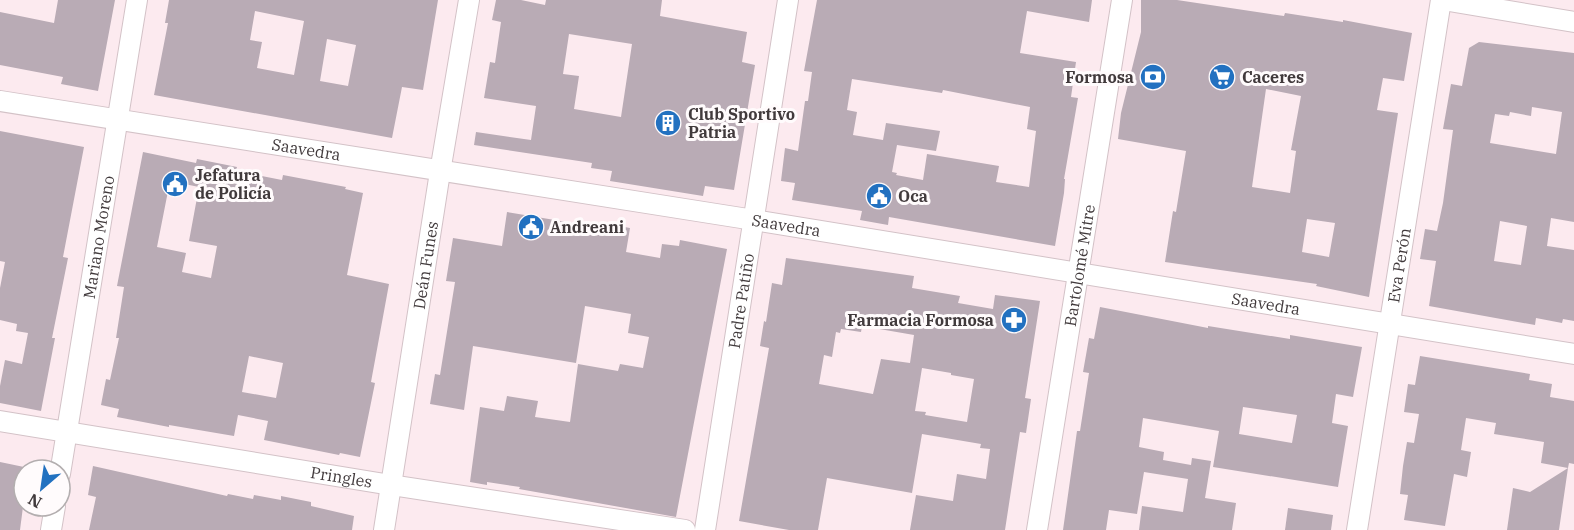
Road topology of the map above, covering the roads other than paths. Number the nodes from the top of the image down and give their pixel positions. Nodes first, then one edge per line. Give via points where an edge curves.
1 (137, 0) edge
2 (469, 0) edge
3 (788, 0) edge
4 (1122, 0) edge
5 (1442, 0) edge
6 (1574, 22) edge
7 (0, 101) edge
8 (117, 120) junction
9 (440, 172) junction
10 (754, 220) junction
11 (1078, 274) junction
12 (1389, 323) junction
13 (1574, 354) edge
14 (0, 421) edge
15 (67, 431) junction
16 (63, 458) edge
17 (391, 485) junction
18 (384, 530) edge
19 (685, 530) edge
20 (705, 530) edge
21 (1037, 530) edge
22 (1357, 530) edge

1 - 8 street, Mariano Moreno
2 - 9 street, Deán Funes
3 - 10 street, Padre Patiño
4 - 11 street, Bartolomé Mitre
5 - 6 street
5 - 12 street, Eva Perón
7 - 8 street, Saavedra
8 - 9 street, Saavedra
8 - 15 street, Mariano Moreno
9 - 10 street, Saavedra
9 - 17 street, Deán Funes
10 - 11 street, Saavedra
10 - 20 street, Padre Patiño
11 - 12 street, Saavedra
11 - 21 street, Bartolomé Mitre
12 - 13 street, Saavedra
12 - 22 street, Eva Perón
14 - 15 street, Pringles
15 - 16 street, Mariano Moreno
15 - 17 street, Pringles
17 - 18 street, Deán Funes
17 - 19 street, Pringles

